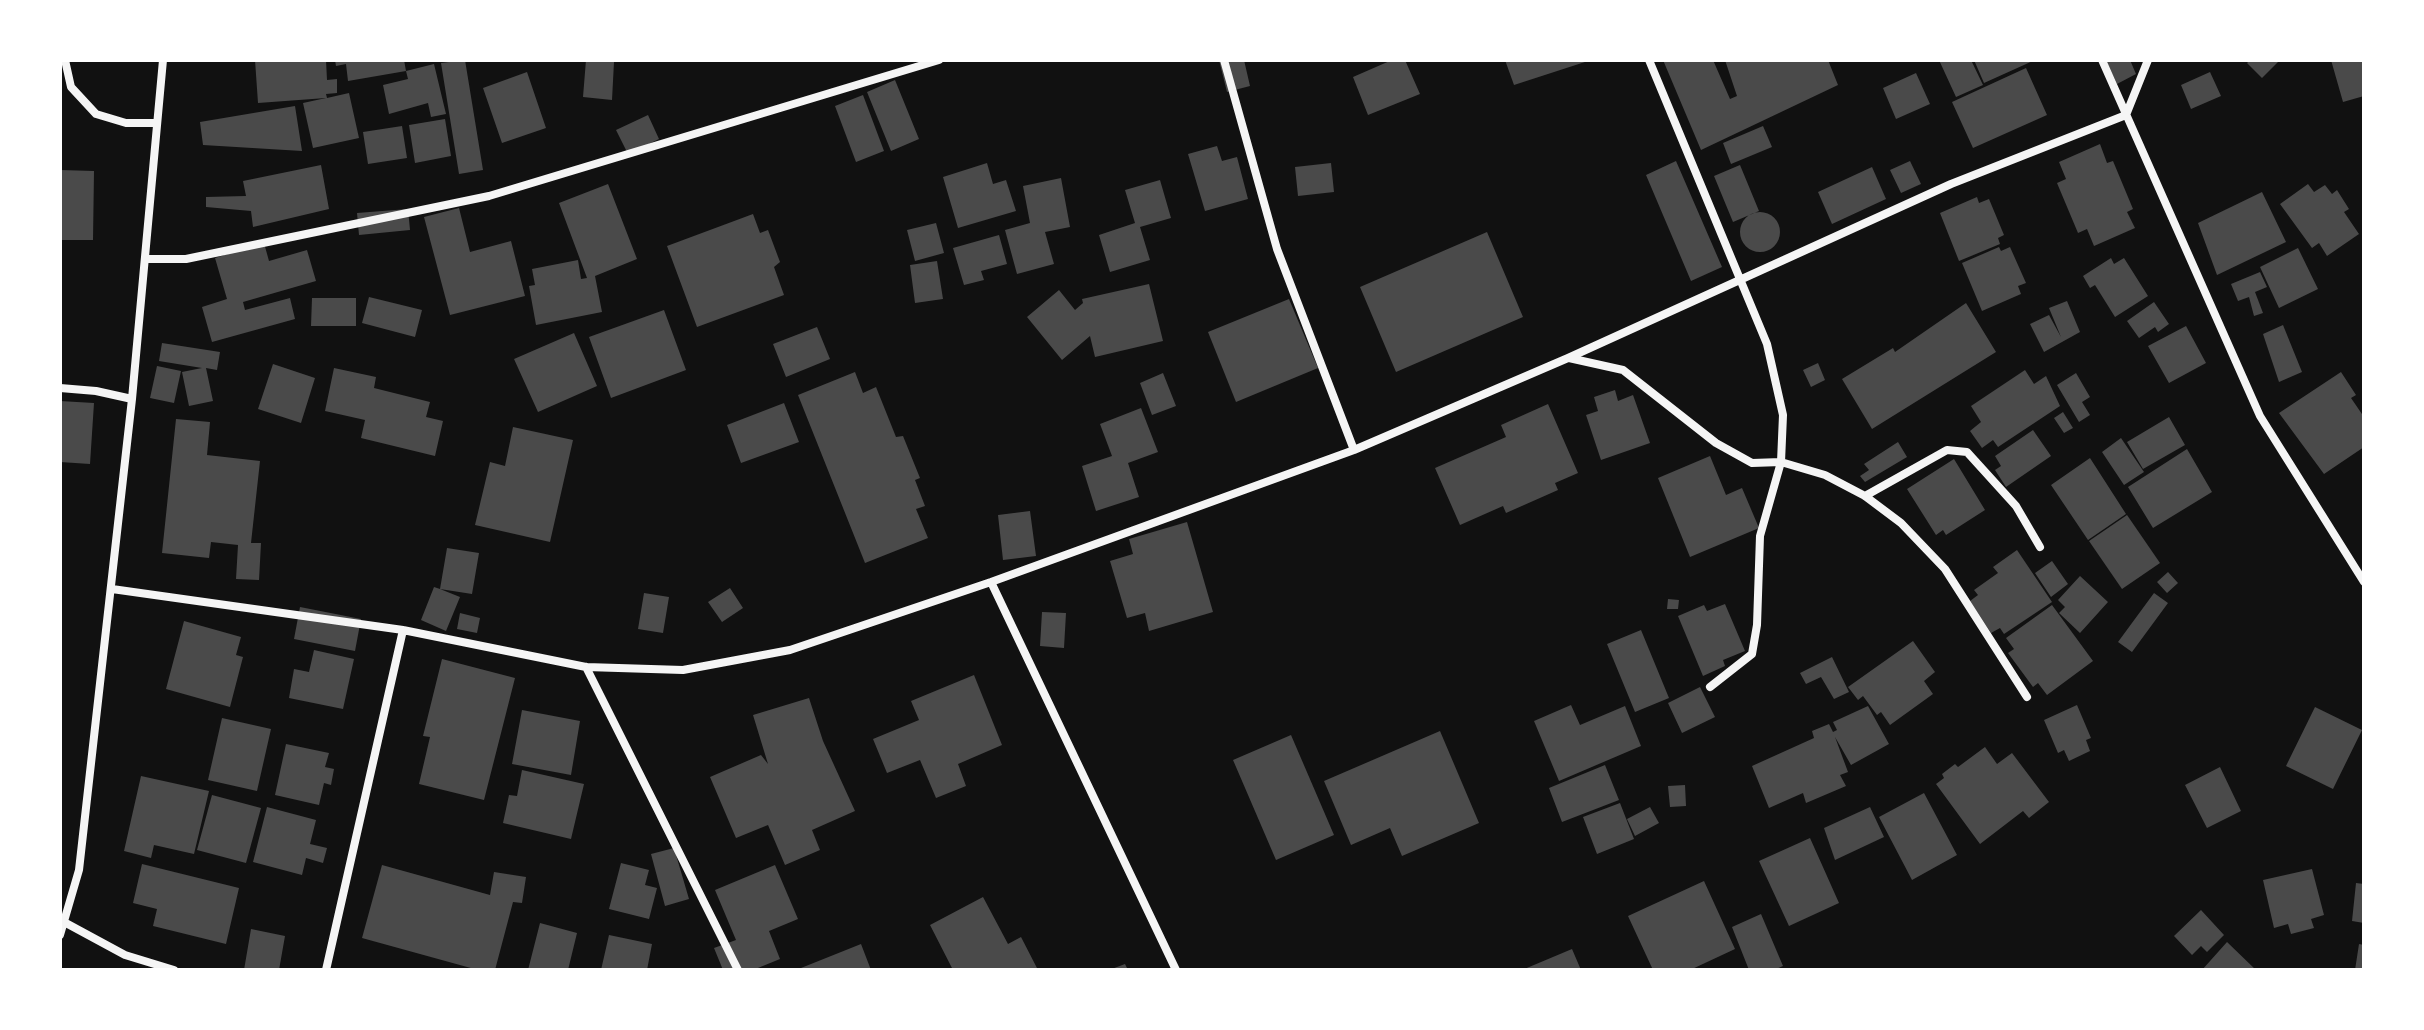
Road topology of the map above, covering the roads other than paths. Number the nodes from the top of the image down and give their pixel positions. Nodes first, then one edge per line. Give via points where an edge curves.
1 (65, 60) edge
2 (163, 60) edge
3 (939, 60) edge
4 (1224, 60) edge
5 (1649, 60) edge
6 (2102, 60) edge
7 (2148, 60) edge
8 (2126, 115) junction
9 (156, 123) junction
10 (145, 259) junction
11 (1743, 279) junction
12 (1568, 358) junction
13 (60, 388) edge
14 (132, 399) junction
15 (1354, 450) junction
16 (1781, 462) junction
17 (1865, 496) junction
18 (2040, 547) dead end
19 (991, 582) junction
20 (2364, 582) edge
21 (112, 589) junction
22 (403, 630) junction
23 (586, 667) junction
24 (1710, 687) dead end
25 (2027, 697) dead end
26 (64, 922) junction
27 (60, 935) edge
28 (174, 970) edge
29 (326, 970) edge
30 (738, 970) edge
31 (1176, 970) edge

1 - 9 street via 71,87 96,114 126,123
2 - 9 street
3 - 10 street via 489,196 186,259
4 - 15 street via 1277,249
5 - 11 street
6 - 8 street
7 - 8 street
8 - 11 street via 1964,178
8 - 20 street via 2260,416
9 - 10 street
10 - 14 street
11 - 12 street
11 - 16 street via 1767,344 1783,415
12 - 15 street
12 - 16 street via 1623,370 1716,443 1752,463
13 - 14 street
14 - 21 street
15 - 19 street
16 - 17 street via 1825,475
16 - 24 street via 1760,536 1752,654
17 - 18 street via 1947,450 1967,452 2016,506
17 - 25 street via 1901,523 1945,569
19 - 23 street via 790,650 683,670
19 - 31 street
21 - 22 street
21 - 26 street via 79,870
22 - 23 street
22 - 29 street
23 - 30 street
26 - 27 street
26 - 28 street via 125,955

